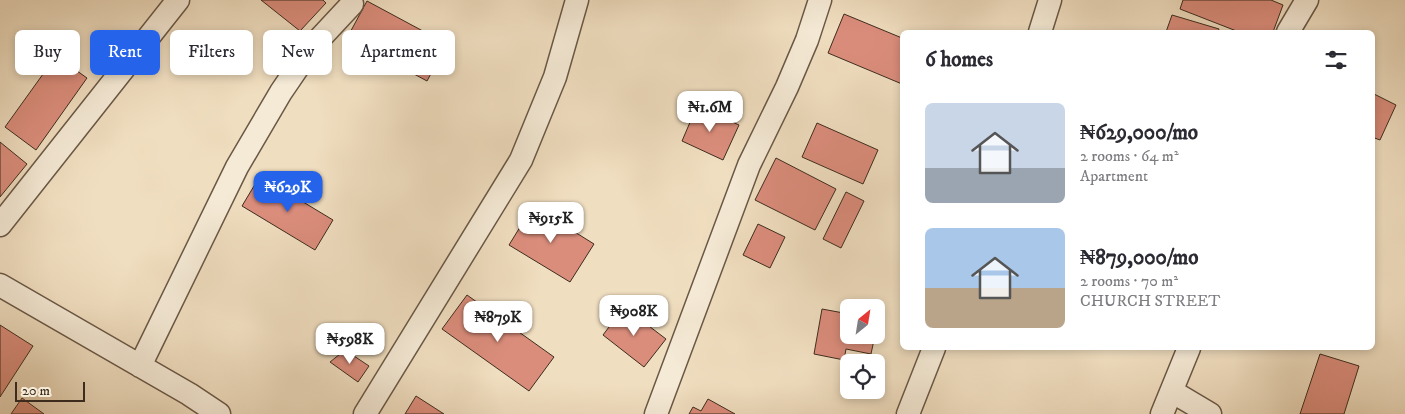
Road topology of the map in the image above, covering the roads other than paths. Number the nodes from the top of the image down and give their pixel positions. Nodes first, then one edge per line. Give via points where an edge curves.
1 (178, 0) edge
2 (577, 0) edge
3 (820, 0) edge
4 (1050, 0) edge
5 (1307, 0) edge
6 (352, 4) dead end
7 (1041, 30) edge
8 (1289, 30) edge
9 (0, 225) edge
10 (0, 285) edge
11 (933, 350) edge
12 (1188, 350) edge
13 (140, 366) junction
14 (1172, 392) junction
15 (219, 414) edge
16 (366, 414) edge
17 (656, 414) edge
18 (908, 414) edge
19 (1162, 414) edge
20 (1210, 414) edge

1 - 9 street
2 - 16 street via 555,76 521,160
3 - 17 street via 787,87 749,165
4 - 7 street
5 - 8 street
6 - 13 street via 311,48 280,92 237,167
10 - 13 street
11 - 18 street
12 - 14 street
13 - 15 street
14 - 19 street
14 - 20 street

